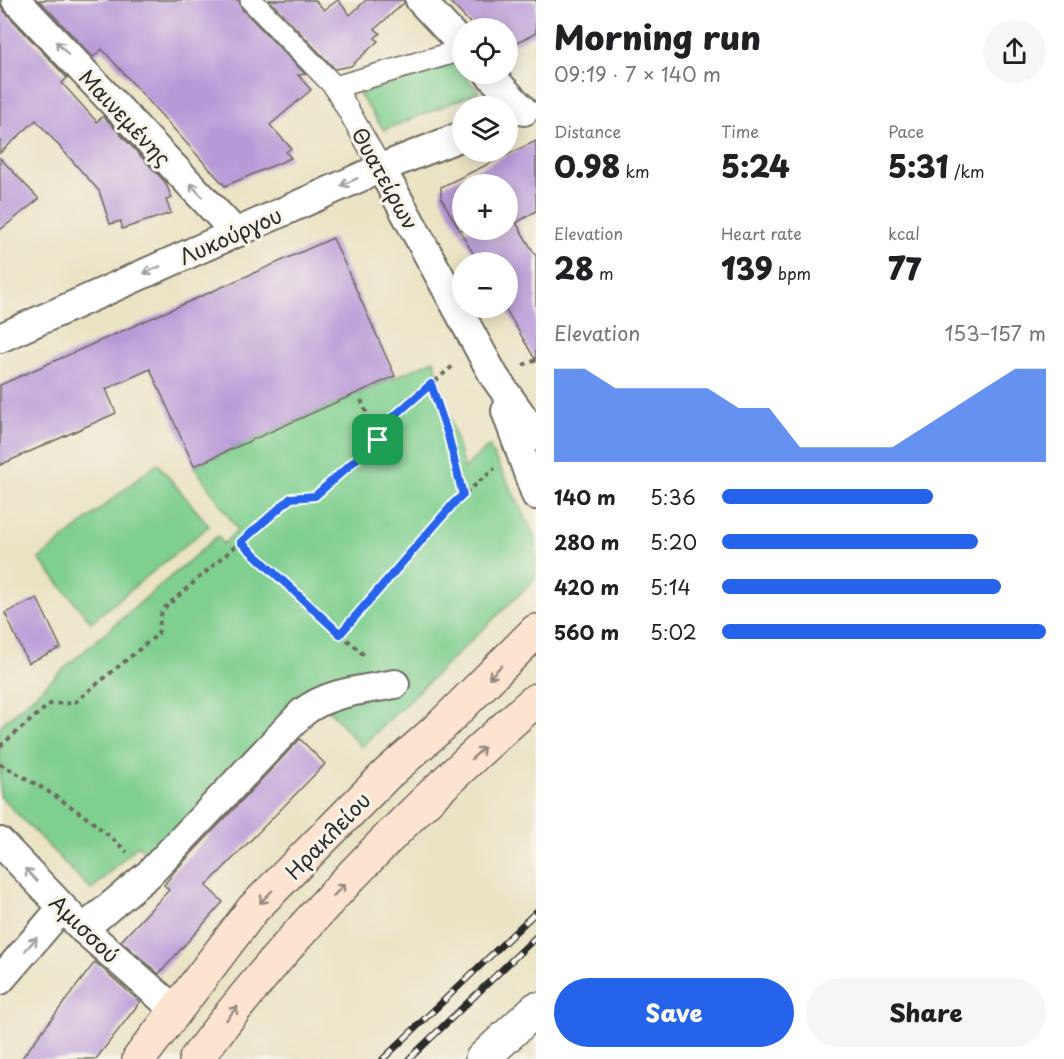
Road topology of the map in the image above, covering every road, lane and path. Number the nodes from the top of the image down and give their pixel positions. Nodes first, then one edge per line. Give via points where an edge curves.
1 (16, 0) edge
2 (252, 0) edge
3 (420, 0) edge
4 (452, 34) edge
5 (452, 53) edge
6 (498, 84) edge
7 (335, 87) junction
8 (522, 112) edge
9 (452, 140) edge
10 (381, 168) junction
11 (236, 233) junction
12 (0, 338) edge
13 (477, 345) junction
14 (431, 384) junction
15 (361, 400) dead end
16 (378, 440) junction
17 (527, 441) edge
18 (463, 495) junction
19 (536, 495) edge
20 (241, 542) junction
21 (536, 631) edge
22 (340, 634) junction
23 (395, 684) joint
24 (535, 702) edge
25 (0, 746) edge
26 (0, 764) edge
27 (0, 842) edge
28 (149, 874) junction
29 (62, 908) junction
30 (82, 928) junction
31 (0, 980) edge
32 (536, 1009) edge
33 (175, 1010) junction
34 (139, 1059) edge
35 (196, 1059) edge
36 (482, 1059) edge

11 -> 1 street, Μαινεμένης
2 - 7 street, Θυατείρων
3 - 4 street
5 - 7 street
6 - 8 street
7 - 10 street, Θυατείρων
9 - 10 street, Λυκούργου
10 -> 11 street, Λυκούργου
10 - 13 street, Θυατείρων
11 -> 12 street, Λυκούργου
13 - 14 path
13 - 17 street, Θυατείρων
14 - 16 path via 384,425
14 - 18 path
15 - 16 path
16 - 20 path via 315,496 291,498
17 - 18 path
17 - 19 street, Θυατείρων
18 - 22 path
20 - 22 path
20 - 25 path via 162,610 158,634 75,703 50,704
21 -> 33 main road, Ηρακλείου via 254,909
22 - 23 path
23 - 28 street via 334,695 302,713
35 -> 24 main road via 271,964 400,825
26 - 28 path via 93,821
29 -> 27 street, Αμισσού
28 - 30 street
29 - 30 street, Αμισσού
31 -> 29 street
30 - 33 street, Αμισσού
32 - 36 street
33 - 34 main road, Ηρακλείου

